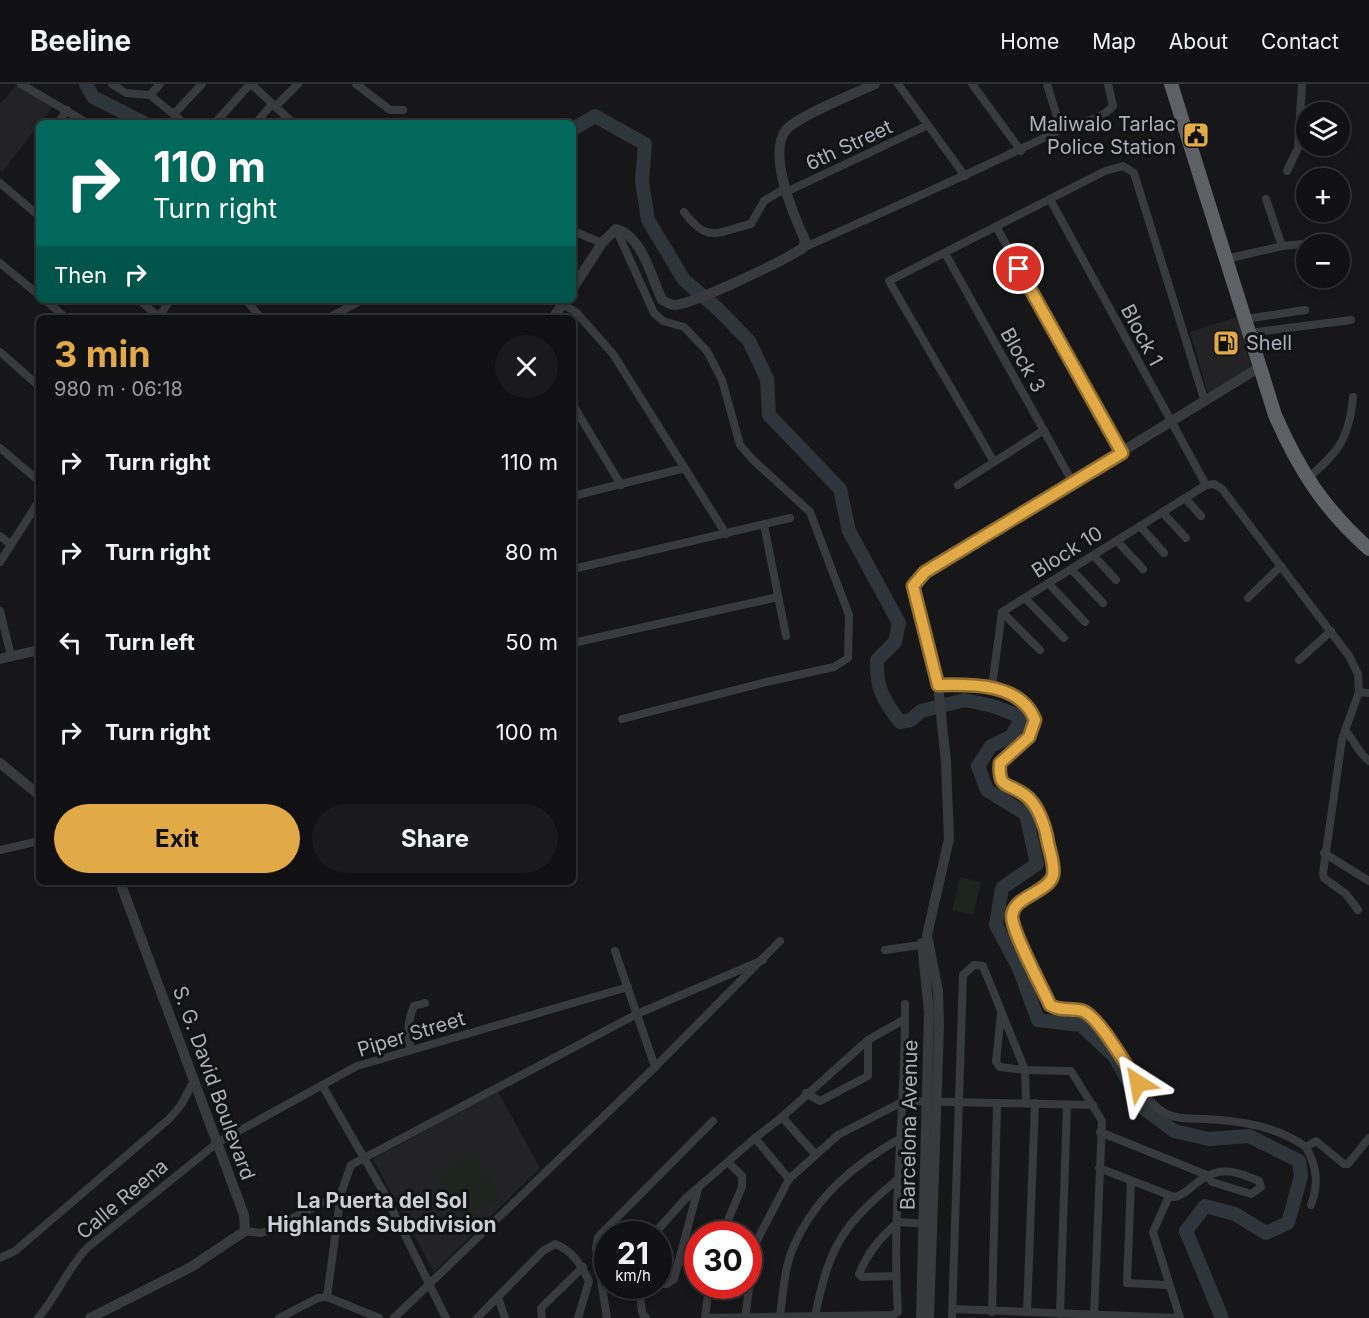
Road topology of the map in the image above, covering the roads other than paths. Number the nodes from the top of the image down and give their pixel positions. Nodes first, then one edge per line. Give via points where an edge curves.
1 (21, 84) edge
2 (160, 84) edge
3 (202, 84) edge
4 (251, 84) edge
5 (298, 84) edge
6 (356, 84) edge
7 (875, 84) edge
8 (898, 84) edge
9 (972, 84) edge
10 (1047, 84) edge
11 (1108, 84) edge
12 (1172, 84) edge
13 (1302, 84) edge
14 (115, 85) edge
15 (150, 95) junction
16 (274, 106) junction
17 (404, 110) dead end
18 (67, 111) junction
19 (174, 114) junction
20 (60, 120) edge
21 (82, 120) edge
22 (181, 120) edge
23 (218, 120) edge
24 (259, 120) edge
25 (290, 120) edge
26 (926, 126) junction
27 (1061, 130) junction
28 (1021, 151) junction
29 (1287, 171) dead end
30 (965, 176) junction
31 (0, 183) edge
32 (784, 191) junction
33 (1266, 199) dead end
34 (1051, 201) junction
35 (684, 212) dead end
36 (36, 213) edge
37 (997, 228) junction
38 (616, 229) junction
39 (576, 232) edge
40 (602, 243) junction
41 (1296, 245) edge
42 (1282, 246) junction
43 (803, 248) junction
44 (945, 253) junction
45 (1226, 259) junction
46 (0, 263) edge
47 (576, 283) edge
48 (36, 293) edge
49 (48, 303) edge
50 (143, 303) edge
51 (248, 303) edge
52 (356, 303) edge
53 (564, 303) edge
54 (1305, 310) dead end
55 (62, 315) edge
56 (157, 315) edge
57 (258, 315) edge
58 (334, 315) edge
59 (1245, 319) junction
60 (1351, 320) dead end
61 (1249, 333) junction
62 (0, 352) edge
63 (1260, 367) junction
64 (36, 383) edge
65 (1353, 397) dead end
66 (1205, 402) junction
67 (576, 410) edge
68 (1170, 422) junction
69 (1044, 430) junction
70 (0, 448) edge
71 (1122, 453) junction
72 (994, 462) junction
73 (685, 468) junction
74 (36, 478) edge
75 (1307, 479) junction
76 (1073, 483) junction
77 (621, 485) junction
78 (958, 485) dead end
79 (1206, 485) junction
80 (576, 495) edge
81 (1185, 498) junction
82 (36, 505) edge
83 (1163, 513) junction
84 (1201, 516) dead end
85 (790, 519) dead end
86 (764, 525) junction
87 (1140, 526) junction
88 (726, 534) junction
89 (0, 536) edge
90 (1186, 538) dead end
91 (1117, 541) junction
92 (10, 544) junction
93 (1369, 549) edge
94 (1164, 553) dead end
95 (1094, 556) junction
96 (0, 562) edge
97 (1281, 566) junction
98 (576, 568) edge
99 (1143, 568) dead end
100 (1072, 570) junction
101 (1116, 580) dead end
102 (1049, 584) junction
103 (778, 597) junction
104 (1025, 598) junction
105 (1248, 598) dead end
106 (1103, 603) dead end
107 (0, 611) edge
108 (1002, 612) junction
109 (1085, 622) dead end
110 (1330, 631) junction
111 (786, 636) dead end
112 (1064, 638) dead end
113 (576, 642) edge
114 (1040, 650) dead end
115 (36, 651) edge
116 (6, 658) edge
117 (1299, 660) dead end
118 (993, 679) dead end
119 (938, 688) junction
120 (1359, 692) junction
121 (1369, 693) edge
122 (621, 719) dead end
123 (1345, 731) junction
124 (1369, 761) edge
125 (0, 763) edge
126 (36, 793) edge
127 (36, 842) edge
128 (0, 850) edge
129 (1324, 853) junction
130 (1369, 881) edge
131 (121, 885) edge
132 (1358, 910) dead end
133 (780, 941) dead end
134 (926, 941) junction
135 (885, 950) dead end
136 (615, 951) dead end
137 (763, 960) junction
138 (627, 987) junction
139 (424, 1003) dead end
140 (905, 1004) dead end
141 (1002, 1012) junction
142 (637, 1014) junction
143 (905, 1019) junction
144 (868, 1040) junction
145 (411, 1050) junction
146 (655, 1067) junction
147 (1025, 1070) junction
148 (194, 1081) junction
149 (322, 1085) junction
150 (806, 1094) junction
151 (933, 1100) junction
152 (904, 1101) junction
153 (959, 1101) junction
154 (1026, 1102) junction
155 (996, 1103) junction
156 (1035, 1103) junction
157 (1067, 1105) junction
158 (1093, 1105) junction
159 (782, 1117) junction
160 (713, 1121) dead end
161 (1100, 1132) junction
162 (755, 1138) junction
163 (900, 1138) junction
164 (1369, 1138) edge
165 (217, 1143) junction
166 (1306, 1147) junction
167 (814, 1154) junction
168 (363, 1158) junction
169 (728, 1162) junction
170 (1099, 1168) junction
171 (1207, 1175) junction
172 (789, 1179) junction
173 (898, 1179) junction
174 (1131, 1181) junction
175 (699, 1188) junction
176 (341, 1193) junction
177 (1169, 1196) junction
178 (1311, 1204) dead end
179 (615, 1221) edge
180 (667, 1221) edge
181 (728, 1221) edge
182 (898, 1222) junction
183 (929, 1224) junction
184 (245, 1231) junction
185 (0, 1258) edge
186 (583, 1268) junction
187 (896, 1275) junction
188 (594, 1280) edge
189 (672, 1280) edge
190 (590, 1281) junction
191 (429, 1286) junction
192 (1168, 1286) junction
193 (327, 1297) junction
194 (498, 1297) junction
195 (605, 1299) edge
196 (640, 1299) edge
197 (708, 1299) edge
198 (992, 1311) junction
199 (1027, 1312) junction
200 (952, 1314) edge
201 (1060, 1314) junction
202 (780, 1316) junction
203 (815, 1316) junction
204 (1094, 1316) junction
205 (745, 1317) edge
206 (38, 1318) edge
207 (90, 1318) edge
208 (279, 1318) edge
209 (379, 1318) edge
210 (394, 1318) edge
211 (446, 1318) edge
212 (477, 1318) edge
213 (506, 1318) edge
214 (542, 1318) edge
215 (578, 1318) edge
216 (608, 1318) edge
217 (646, 1318) edge
218 (707, 1318) edge
219 (921, 1318) edge
220 (929, 1318) edge
221 (1179, 1318) edge

1 - 18 street
2 - 15 street
3 - 19 street
4 - 16 street
4 - 23 street
5 - 16 street
6 - 17 street via 390,111
7 - 32 street via 787,128 780,144
8 - 26 street
9 - 28 street
10 - 27 street
11 - 27 street via 1113,103 1105,113
12 - 45 highway
13 - 29 street via 1298,148
14 - 15 street via 134,95
15 - 19 street
16 - 24 street
16 - 25 street
18 - 20 street
18 - 21 street
19 - 22 street
26 - 30 street
26 - 32 street, 6th Street
27 - 28 street
28 - 30 street
30 - 43 street
31 - 36 street
32 - 35 street, 6th Street via 764,201 750,224 721,235 693,224
32 - 43 street via 805,240
33 - 42 street
34 - 37 street
34 - 66 street via 1105,171 1123,166 1134,173
34 - 68 street, Block 1
37 - 44 street
37 - 71 street
38 - 40 street
38 - 43 street via 623,230 634,241 662,300 677,304
38 - 122 street via 654,313 663,321 684,327 715,362 740,445 810,512 849,615 848,658 834,668
39 - 40 street
40 - 47 street
41 - 42 street
42 - 45 street
44 - 69 street, Block 3
44 - 72 street via 889,280
45 - 59 highway
46 - 48 street
49 - 55 street
50 - 56 street
51 - 57 street
52 - 58 street
53 - 73 street via 614,354
54 - 59 street
59 - 61 highway
60 - 61 street
61 - 63 highway
62 - 64 street
63 - 66 street
63 - 75 highway via 1275,415
65 - 75 street via 1342,444
66 - 68 street
67 - 77 street
68 - 71 street
68 - 79 street, Block 1
69 - 72 street
69 - 76 street, Block 3
70 - 74 street
71 - 76 street
72 - 78 street
73 - 77 street
73 - 88 street
75 - 93 highway
76 - 119 street, Barcelona Avenue via 925,572 913,586
77 - 80 street
79 - 81 street, Block 10
79 - 97 street via 1222,489
81 - 83 street, Block 10
81 - 84 street
82 - 92 street
83 - 87 street, Block 10
83 - 90 street
85 - 86 street
86 - 88 street
86 - 103 street
87 - 91 street, Block 10
87 - 94 street
88 - 98 street
89 - 92 street
91 - 95 street, Block 10
91 - 99 street
92 - 96 street
95 - 100 street, Block 10
95 - 101 street
97 - 105 street
97 - 110 street
100 - 102 street, Block 10
100 - 106 street
102 - 104 street, Block 10
102 - 109 street
103 - 111 street
103 - 113 street
104 - 108 street, Block 10
104 - 112 street
107 - 116 street
108 - 114 street
108 - 118 street
110 - 117 street
110 - 120 street via 1354,665
115 - 116 street
119 - 134 street, Barcelona Avenue via 949,839
119 - 166 street via 974,684 1002,690 1031,710 1035,720 1029,737 1000,763 999,777 1035,805 1047,835 1051,880 1022,901 1012,916 1050,1005 1083,1011 1096,1021 1148,1097 1164,1113 1178,1118 1253,1124 1287,1134
120 - 121 street
120 - 123 street
123 - 124 street
123 - 129 street
125 - 126 street
127 - 128 street
129 - 130 street
129 - 132 street via 1324,878 1346,894
131 - 148 street, S. G. David Boulevard
133 - 137 street
134 - 135 street
134 - 151 street, Barcelona Avenue via 927,968 938,991
136 - 138 street
137 - 142 street
137 - 146 street
138 - 142 street
138 - 145 street, Piper Street
139 - 145 street via 414,1006 410,1014
140 - 143 street
141 - 147 street
141 - 147 street via 998,1065
141 - 153 street via 983,966 974,965 963,975
142 - 146 street
142 - 168 street
143 - 144 street
143 - 152 street
144 - 150 street
144 - 150 street via 868,1076 820,1101
145 - 149 street, Piper Street via 357,1066
146 - 191 street
147 - 154 street
147 - 158 street via 1071,1071
148 - 165 street, S. G. David Boulevard
148 - 185 street via 169,1119 15,1251
149 - 165 street, Piper Street
149 - 168 street
150 - 159 street
151 - 152 street
151 - 153 street
151 - 183 street, Barcelona Avenue
152 - 163 street
152 - 167 street via 863,1120
153 - 155 street
153 - 200 street
154 - 155 street
154 - 156 street
155 - 198 street
156 - 157 street
156 - 199 street
157 - 158 street
157 - 201 street
158 - 161 street via 1102,1121
159 - 162 street
159 - 167 street
160 - 179 street
161 - 170 street
161 - 171 street
162 - 169 street
162 - 172 street
163 - 173 street
163 - 202 street via 865,1159 814,1208 793,1249
164 - 166 street via 1348,1164 1316,1141
165 - 184 street, S. G. David Boulevard via 244,1215
165 - 206 street, Calle Reena via 87,1248
166 - 178 street via 1317,1180
167 - 172 street
168 - 176 street via 351,1165
168 - 191 street
169 - 175 street
169 - 181 street via 742,1176 742,1187
170 - 174 street
170 - 204 street
171 - 171 street via 1212,1182 1251,1194 1261,1187 1259,1181 1235,1171
171 - 177 street via 1179,1196
172 - 205 street via 753,1252
173 - 182 street
173 - 203 street via 863,1209 836,1245 825,1268
174 - 177 street
174 - 192 street via 1127,1283
175 - 180 street
175 - 189 street
176 - 184 street via 270,1230
176 - 193 street
177 - 192 street via 1153,1228
182 - 183 street
182 - 187 street
182 - 187 street via 879,1239 858,1274
183 - 219 street, Barcelona Avenue
183 - 220 street, Barcelona Avenue
184 - 207 street via 191,1267
186 - 190 street
186 - 194 street via 566,1248 555,1244 543,1251
186 - 214 street via 541,1308
187 - 203 street via 896,1315
188 - 190 street
190 - 215 street
191 - 210 street
191 - 211 street
192 - 221 street
193 - 208 street
193 - 209 street
194 - 212 street
194 - 213 street
195 - 216 street
196 - 217 street
197 - 218 street
198 - 199 street
198 - 200 street
199 - 201 street
201 - 204 street
202 - 203 street
202 - 205 street
204 - 221 street
205 - 218 street

